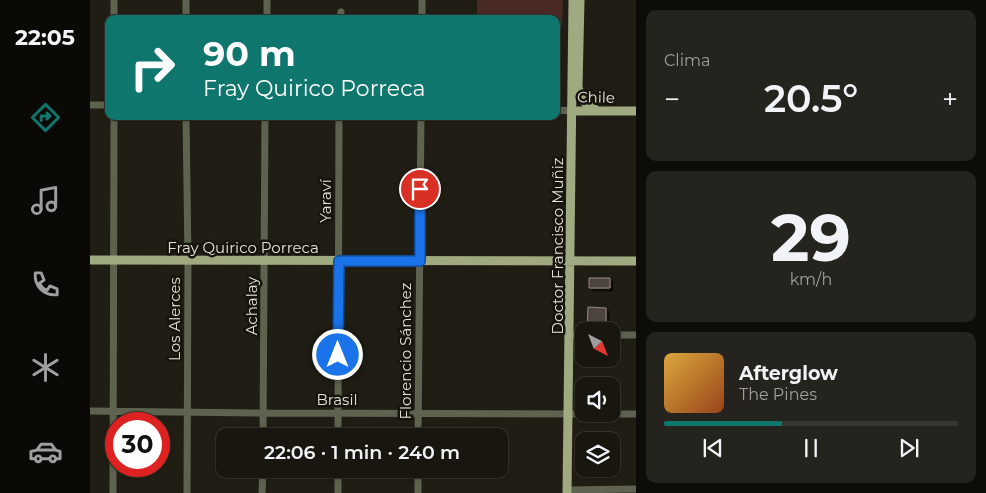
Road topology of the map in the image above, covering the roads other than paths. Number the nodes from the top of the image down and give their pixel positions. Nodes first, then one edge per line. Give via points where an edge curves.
1 (114, 0) edge
2 (186, 0) edge
3 (267, 0) edge
4 (422, 0) edge
5 (573, 0) edge
6 (580, 0) edge
7 (114, 15) edge
8 (186, 15) edge
9 (267, 15) edge
10 (422, 15) edge
11 (90, 105) edge
12 (105, 105) edge
13 (560, 110) edge
14 (572, 111) junction
15 (598, 111) junction
16 (636, 111) edge
17 (114, 120) edge
18 (186, 120) edge
19 (266, 120) edge
20 (339, 120) edge
21 (421, 120) edge
22 (90, 260) edge
23 (113, 260) junction
24 (188, 260) junction
25 (339, 261) junction
26 (420, 261) junction
27 (570, 261) junction
28 (636, 261) edge
29 (265, 262) junction
30 (570, 335) junction
31 (575, 335) edge
32 (620, 335) edge
33 (636, 335) edge
34 (90, 410) edge
35 (113, 411) junction
36 (187, 412) junction
37 (338, 412) junction
38 (264, 413) junction
39 (418, 413) junction
40 (569, 414) junction
41 (575, 414) edge
42 (620, 414) edge
43 (636, 414) edge
44 (263, 428) edge
45 (338, 428) edge
46 (418, 428) edge
47 (263, 478) edge
48 (338, 478) edge
49 (418, 478) edge
50 (636, 489) edge
51 (567, 491) edge
52 (114, 493) edge
53 (187, 493) edge
54 (262, 493) edge
55 (338, 493) edge
56 (418, 493) edge

1 - 7 street
2 - 8 street
3 - 9 street
4 - 10 street
5 - 14 main road, Doctor Francisco Muñiz
6 - 15 main road via 578,87 580,98
11 - 12 street
13 - 14 street, Chile
14 - 15 main road, Chile
14 - 27 main road, Doctor Francisco Muñiz
15 - 16 main road, Chile
17 - 23 street
18 - 24 street, Los Alerces
19 - 29 street, Achalay
20 - 25 street, Yaraví
21 - 26 street, Florencio Sánchez
22 - 23 main road, Fray Quirico Porreca
23 - 24 main road, Fray Quirico Porreca
23 - 35 street
24 - 29 main road, Fray Quirico Porreca
24 - 36 street, Los Alerces
25 - 26 main road, Fray Quirico Porreca
25 - 29 main road, Fray Quirico Porreca
25 - 37 street, Yaraví
26 - 27 main road, Fray Quirico Porreca
26 - 39 street, Florencio Sánchez
27 - 28 main road, Fray Quirico Porreca
27 - 30 main road, Doctor Francisco Muñiz
29 - 38 street, Achalay
30 - 31 street
30 - 40 main road, Doctor Francisco Muñiz
32 - 33 street
34 - 35 street, Brasil
35 - 36 street, Brasil
35 - 52 street
36 - 38 street, Brasil
36 - 53 street, Los Alerces
37 - 38 street, Brasil
37 - 39 street, Brasil
37 - 45 street, Yaraví
38 - 44 street, Achalay
39 - 40 street, Brasil
39 - 46 street, Florencio Sánchez
40 - 41 street, Brasil
40 - 51 main road, Doctor Francisco Muñiz
42 - 43 street
47 - 54 street
48 - 55 street
49 - 56 street
50 - 51 street

